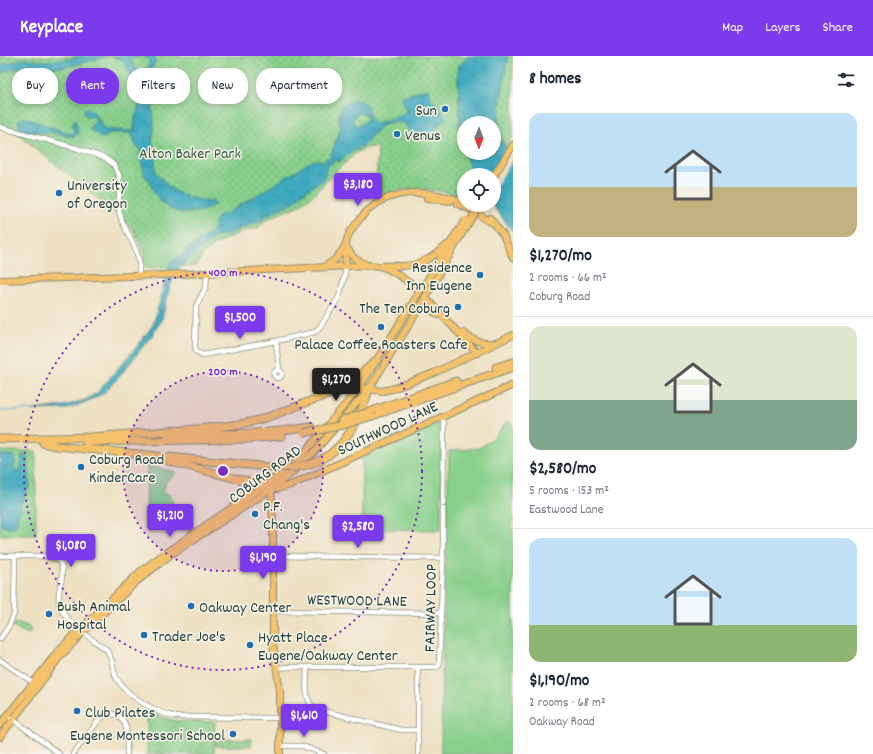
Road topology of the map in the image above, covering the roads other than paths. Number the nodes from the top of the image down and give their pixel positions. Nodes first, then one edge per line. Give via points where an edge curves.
1 (0, 127) edge
2 (513, 145) edge
3 (513, 152) edge
4 (499, 168) edge
5 (501, 172) edge
6 (457, 200) edge
7 (378, 203) junction
8 (472, 212) edge
9 (475, 212) edge
10 (481, 212) edge
11 (492, 222) junction
12 (458, 235) junction
13 (452, 241) junction
14 (345, 245) junction
15 (513, 258) edge
16 (367, 265) junction
17 (346, 266) junction
18 (381, 266) junction
19 (322, 267) junction
20 (207, 273) junction
21 (139, 276) junction
22 (0, 280) edge
23 (431, 287) junction
24 (420, 291) junction
25 (426, 297) junction
26 (417, 312) junction
27 (445, 318) junction
28 (455, 328) junction
29 (513, 335) edge
30 (276, 341) junction
31 (497, 343) junction
32 (477, 353) junction
33 (378, 360) junction
34 (510, 365) edge
35 (279, 370) dead end
36 (513, 385) edge
37 (359, 388) junction
38 (369, 389) junction
39 (340, 390) junction
40 (374, 413) junction
41 (441, 416) junction
42 (90, 437) junction
43 (0, 439) edge
44 (43, 443) junction
45 (0, 444) edge
46 (144, 455) junction
47 (246, 480) junction
48 (268, 487) junction
49 (245, 498) junction
50 (169, 553) junction
51 (0, 556) edge
52 (15, 556) junction
53 (272, 556) junction
54 (443, 558) junction
55 (273, 611) junction
56 (441, 613) junction
57 (82, 630) junction
58 (0, 640) edge
59 (0, 660) edge
60 (307, 667) junction
61 (418, 667) junction
62 (277, 668) junction
63 (35, 684) junction
64 (7, 716) junction
65 (280, 718) junction
66 (13, 720) junction
67 (0, 725) edge
68 (418, 730) junction
69 (0, 737) edge
70 (280, 746) junction
71 (59, 754) edge
72 (73, 754) edge
73 (127, 754) edge
74 (280, 754) edge
75 (324, 754) edge
76 (418, 754) edge

1 - 21 street via 70,146 105,158 113,164 119,175 119,211 136,250
2 - 4 main road
3 - 5 main road
6 - 7 main road via 438,195 410,193 388,197
7 - 11 main road via 409,197 446,200 462,205
7 - 14 main road via 358,220
8 - 12 main road, COBURG ROAD, bridge
9 - 12 main road, COBURG ROAD, bridge
10 - 11 main road
11 - 15 main road via 503,235
12 - 13 main road, COBURG ROAD
12 - 23 main road, COBURG ROAD
13 - 18 main road via 425,261 410,265
13 - 24 main road, COBURG ROAD
14 - 16 main road via 354,258
14 - 17 main road
14 - 19 main road via 336,259
16 - 17 main road
16 - 18 main road
17 - 19 main road
17 - 30 street via 339,297 319,328 310,334
18 - 24 main road via 396,273
19 - 20 main road
20 - 21 main road
20 - 30 street via 206,287 196,306 197,352 206,355
21 - 22 main road
23 - 24 main road via 426,291
23 - 25 main road, COBURG ROAD
24 - 33 main road, COBURG ROAD
25 - 26 main road, COBURG ROAD
25 - 27 main road
26 - 27 main road via 426,308
26 - 38 main road, COBURG ROAD
27 - 28 main road
28 - 31 main road via 476,342
28 - 32 main road
29 - 31 main road
30 - 35 street
31 - 32 main road
32 - 38 main road via 434,374 395,388 383,391
33 - 37 main road, COBURG ROAD
33 - 39 highway
34 - 40 highway
36 - 41 main road, SOUTHWOOD LANE
37 - 38 highway
37 - 39 highway
37 - 48 main road, COBURG ROAD via 305,452
38 - 46 highway, bridge via 344,441 329,455 307,466 270,467
38 - 48 main road, COBURG ROAD via 314,452 292,473
39 - 42 highway via 276,415 249,422 220,427
40 - 42 highway, bridge via 284,431
40 - 44 highway, bridge via 348,424 304,433 247,439
41 - 48 main road, SOUTHWOOD LANE via 291,485 277,489
41 - 54 street, FAIRWAY LOOP via 444,423
42 - 43 highway
44 - 45 highway
44 - 46 highway
46 - 47 highway
47 - 48 highway
47 - 49 highway via 249,490
48 - 49 main road, COBURG ROAD
48 - 50 main road, COBURG ROAD
48 - 53 main road
49 - 50 main road, COBURG ROAD
50 - 57 main road, COBURG ROAD
51 - 52 street
52 - 57 street via 52,556 60,563 63,571 58,594 60,606 66,617
52 - 58 street via 14,614
53 - 54 street
53 - 55 main road
54 - 56 street, FAIRWAY LOOP
55 - 56 street, WESTWOOD LANE
55 - 62 main road via 273,644
56 - 61 street, FAIRWAY LOOP via 440,664 436,667
57 - 63 main road, COBURG ROAD via 50,659
57 - 65 street via 107,650 114,672 122,685 160,713 176,717
59 - 63 street
60 - 61 street, FAIRWAY LOOP
60 - 62 street, FAIRWAY LOOP
60 - 68 street via 307,698 315,709 401,730
61 - 68 street
62 - 65 main road
63 - 64 main road, COBURG ROAD
63 - 66 main road, COBURG ROAD
64 - 66 street
64 - 67 main road, COBURG ROAD
65 - 70 main road
66 - 69 main road, COBURG ROAD
66 - 71 street
68 - 76 street
70 - 74 main road
70 - 75 street via 302,746
72 - 73 street via 102,717 112,714 119,716 125,724

